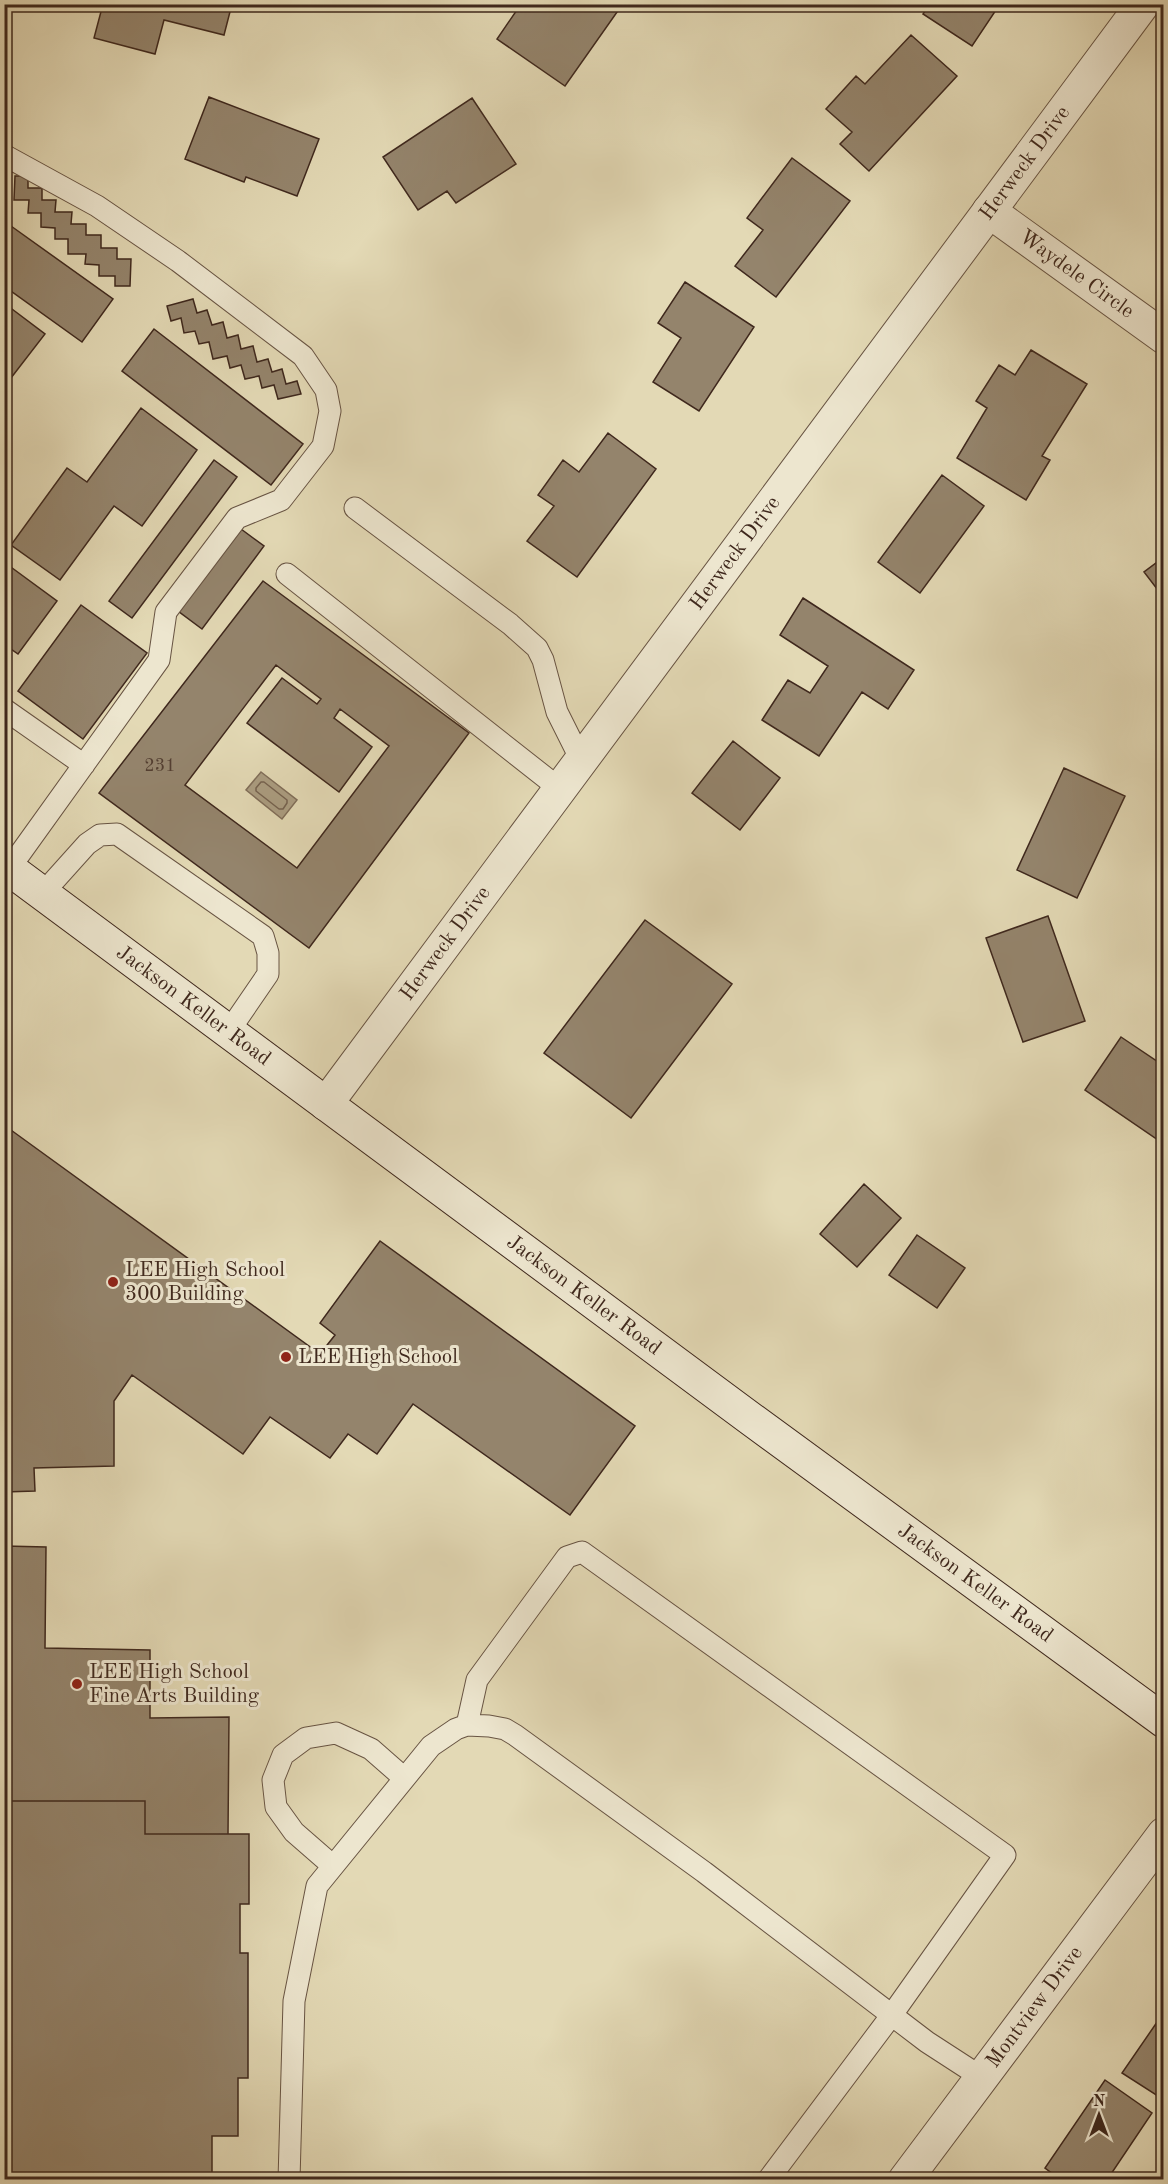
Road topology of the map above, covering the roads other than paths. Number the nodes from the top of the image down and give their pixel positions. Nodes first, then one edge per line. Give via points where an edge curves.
1 (1143, 4) edge
2 (4, 155) edge
3 (989, 211) junction
4 (1164, 337) edge
5 (355, 508) dead end
6 (287, 574) dead end
7 (4, 709) edge
8 (581, 760) junction
9 (84, 765) junction
10 (560, 789) junction
11 (7, 867) edge
12 (43, 893) junction
13 (229, 1031) junction
14 (326, 1104) junction
15 (1164, 1721) edge
16 (467, 1725) junction
17 (404, 1778) junction
18 (1164, 1834) edge
19 (333, 1866) junction
20 (891, 2016) junction
21 (981, 2077) junction
22 (289, 2180) edge
23 (768, 2180) edge
24 (905, 2180) edge

1 - 3 street, Herweck Drive
2 - 9 lane via 97,206 178,261 303,356 326,390 330,411 323,446 281,500 237,518 166,612 159,660
3 - 4 street, Waydele Circle
3 - 8 street, Herweck Drive
5 - 8 lane via 537,648 557,712
6 - 10 lane
7 - 9 lane
8 - 10 street, Herweck Drive
9 - 11 lane
10 - 14 street, Herweck Drive
11 - 12 street, Jackson Keller Road
12 - 13 street, Jackson Keller Road
12 - 13 lane via 87,844 100,835 117,834 263,936 268,974
13 - 14 street, Jackson Keller Road
14 - 15 street, Jackson Keller Road
16 - 17 lane via 431,1746
16 - 20 lane via 505,1729 515,1735 704,1872
16 - 20 lane via 477,1680 567,1557 582,1552 1005,1855
17 - 19 lane
17 - 19 lane via 371,1749 336,1733 306,1738 283,1755 273,1780 276,1807 294,1832
18 - 21 street, Montview Drive
19 - 22 lane via 317,1886 294,2001
20 - 21 lane
20 - 23 lane
21 - 24 street, Montview Drive

